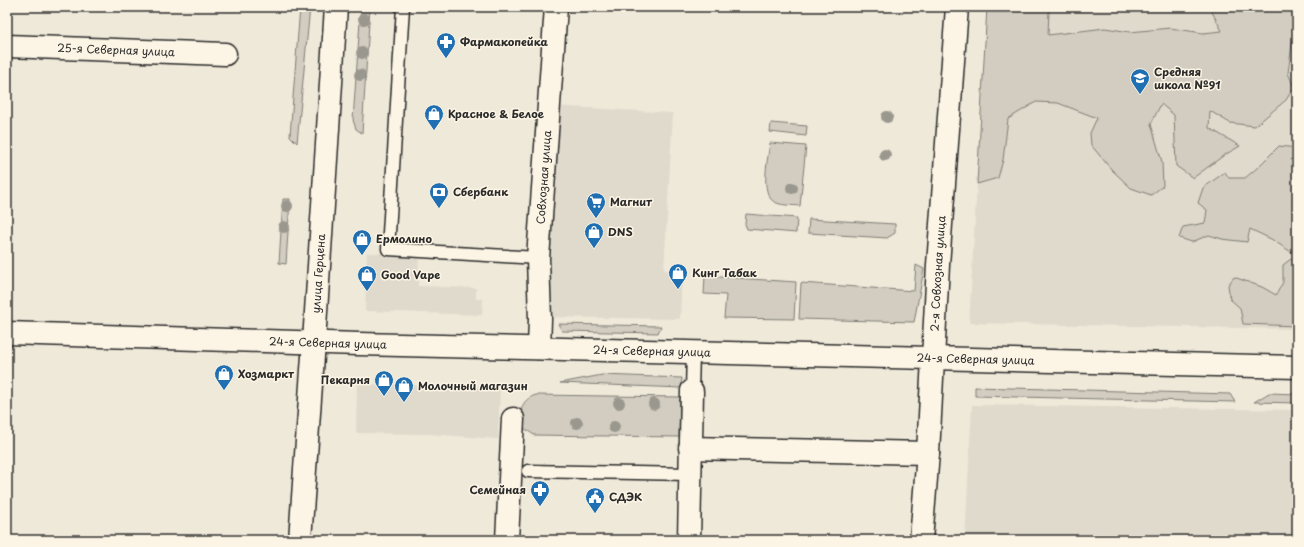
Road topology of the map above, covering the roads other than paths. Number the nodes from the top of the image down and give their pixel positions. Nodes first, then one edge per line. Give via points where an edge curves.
1 (336, 7) edge
2 (403, 7) edge
3 (556, 7) edge
4 (958, 7) edge
5 (7, 46) edge
6 (225, 54) dead end
7 (538, 258) junction
8 (7, 333) edge
9 (314, 342) junction
10 (539, 348) junction
11 (692, 352) junction
12 (932, 358) junction
13 (1297, 367) edge
14 (692, 391) joint
15 (513, 419) dead end
16 (690, 448) junction
17 (928, 453) junction
18 (528, 470) dead end
19 (690, 474) junction
20 (300, 540) edge
21 (507, 540) edge
22 (689, 540) edge
23 (921, 540) edge

1 - 9 main road, улица Герцена
2 - 7 lane via 388,249
3 - 7 main road, Совхозная улица
4 - 12 main road, 2-я Совхозная улица
5 - 6 main road, 25-я Северная улица
7 - 10 main road, Совхозная улица
8 - 9 main road, 24-я Северная улица
9 - 10 main road, 24-я Северная улица
9 - 20 main road, улица Герцена
10 - 11 main road, 24-я Северная улица
11 - 12 main road, 24-я Северная улица
11 - 14 lane
12 - 13 main road, 24-я Северная улица
12 - 17 main road, 2-я Совхозная улица
14 - 16 main road
15 - 21 main road
16 - 17 main road
16 - 19 main road
17 - 23 main road, 2-я Совхозная улица
18 - 19 lane
19 - 22 main road

